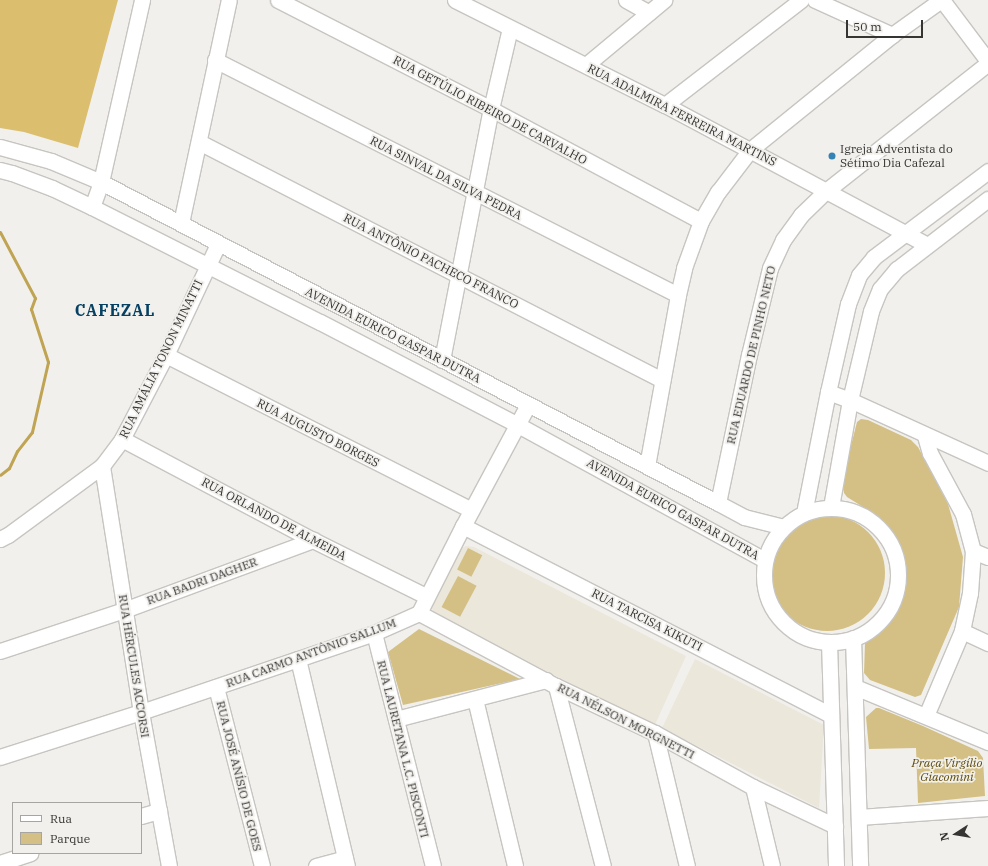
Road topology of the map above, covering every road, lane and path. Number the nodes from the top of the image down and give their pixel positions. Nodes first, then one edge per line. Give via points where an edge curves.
1 (142, 0) edge
2 (229, 0) edge
3 (278, 0) edge
4 (456, 0) edge
5 (626, 0) edge
6 (664, 0) edge
7 (801, 0) edge
8 (814, 0) edge
9 (942, 0) edge
10 (649, 13) junction
11 (510, 28) junction
12 (892, 35) junction
13 (215, 60) junction
14 (988, 62) edge
15 (586, 65) junction
16 (665, 105) junction
17 (491, 109) junction
18 (199, 142) junction
19 (0, 147) edge
20 (750, 150) junction
21 (0, 170) edge
22 (988, 170) edge
23 (101, 182) junction
24 (826, 191) junction
25 (474, 192) junction
26 (988, 199) edge
27 (92, 207) junction
28 (701, 221) junction
29 (180, 223) junction
30 (906, 232) junction
31 (218, 244) junction
32 (927, 245) junction
33 (208, 265) junction
34 (458, 274) junction
35 (678, 295) junction
36 (330, 303) junction
37 (320, 322) junction
38 (166, 355) junction
39 (442, 360) junction
40 (662, 380) junction
41 (828, 392) junction
42 (850, 400) junction
43 (528, 405) junction
44 (518, 425) junction
45 (925, 436) junction
46 (122, 439) junction
47 (948, 446) junction
48 (988, 463) edge
49 (102, 466) junction
50 (647, 466) junction
51 (940, 470) junction
52 (718, 503) junction
53 (831, 507) junction
54 (471, 510) junction
55 (804, 513) junction
56 (463, 526) junction
57 (784, 527) junction
58 (0, 539) edge
59 (313, 540) junction
60 (973, 551) junction
61 (988, 557) edge
62 (766, 560) junction
63 (426, 596) junction
64 (124, 610) junction
65 (419, 612) junction
66 (962, 631) junction
67 (374, 633) junction
68 (853, 638) junction
69 (829, 642) junction
70 (988, 643) edge
71 (0, 651) edge
72 (298, 659) junction
73 (551, 683) junction
74 (216, 687) junction
75 (855, 687) junction
76 (475, 699) junction
77 (141, 712) junction
78 (831, 715) junction
79 (926, 716) junction
80 (396, 718) junction
81 (655, 733) junction
82 (988, 742) edge
83 (0, 757) edge
84 (753, 787) junction
85 (988, 808) edge
86 (159, 810) junction
87 (142, 816) edge
88 (858, 817) junction
89 (835, 826) junction
90 (27, 854) edge
91 (346, 862) edge
92 (0, 863) edge
93 (169, 866) edge
94 (262, 866) edge
95 (316, 866) edge
96 (433, 866) edge
97 (515, 866) edge
98 (603, 866) edge
99 (687, 866) edge
100 (772, 866) edge
101 (836, 866) edge
102 (860, 866) edge

1 - 23 street
2 - 13 street
3 - 17 street, RUA GETÚLIO RIBEIRO DE CARVALHO
4 - 11 street, RUA ADALMIRA FERREIRA MARTINS
5 - 10 street
6 - 10 street
7 - 16 street
8 - 12 street
9 - 12 street
9 - 14 street
10 - 15 street
11 - 15 street, RUA ADALMIRA FERREIRA MARTINS
11 - 17 street
12 - 20 street
13 - 18 street
13 - 25 street, RUA SINVAL DA SILVA PEDRA
14 - 24 street, RUA EDUARDO DE PINHO NETO
15 - 16 street, RUA ADALMIRA FERREIRA MARTINS
16 - 20 street, RUA ADALMIRA FERREIRA MARTINS
17 - 25 street
17 - 28 street, RUA GETÚLIO RIBEIRO DE CARVALHO
18 - 29 street
18 - 34 street, RUA ANTÔNIO PACHECO FRANCO
19 - 23 street, AVENIDA EURICO GASPAR DUTRA via 50,161
20 - 24 street, RUA ADALMIRA FERREIRA MARTINS
20 - 28 street via 718,192
21 - 27 street, AVENIDA EURICO GASPAR DUTRA via 52,188
22 - 30 street
23 - 27 street
23 - 29 street, AVENIDA EURICO GASPAR DUTRA
24 - 30 street, RUA ADALMIRA FERREIRA MARTINS
24 - 52 street, RUA EDUARDO DE PINHO NETO via 801,215 783,240 770,268
25 - 34 street
25 - 35 street, RUA SINVAL DA SILVA PEDRA
26 - 32 street
27 - 33 street, AVENIDA EURICO GASPAR DUTRA
28 - 35 street via 684,268
29 - 31 street, AVENIDA EURICO GASPAR DUTRA
30 - 32 street, RUA ADALMIRA FERREIRA MARTINS
30 - 41 street via 874,257 859,276 848,304
31 - 33 street, RUA AMÁLIA TONON MINATTI
31 - 36 street, AVENIDA EURICO GASPAR DUTRA
32 - 42 street via 897,269 880,289 871,310
33 - 37 street, AVENIDA EURICO GASPAR DUTRA
33 - 38 street, RUA AMÁLIA TONON MINATTI
34 - 39 street
34 - 40 street, RUA ANTÔNIO PACHECO FRANCO
35 - 40 street
36 - 37 street
36 - 39 street, AVENIDA EURICO GASPAR DUTRA
37 - 44 street, AVENIDA EURICO GASPAR DUTRA
38 - 46 street, RUA AMÁLIA TONON MINATTI
38 - 54 street, RUA AUGUSTO BORGES
39 - 43 street, AVENIDA EURICO GASPAR DUTRA
40 - 50 street
41 - 42 street
41 - 55 street
42 - 45 street
42 - 53 street
43 - 44 street
43 - 50 street, AVENIDA EURICO GASPAR DUTRA
44 - 54 street
44 - 62 street, AVENIDA EURICO GASPAR DUTRA
45 - 47 street
45 - 51 street
46 - 49 street, RUA AMÁLIA TONON MINATTI
46 - 59 street, RUA ORLANDO DE ALMEIDA
47 - 48 street
47 - 51 street via 942,454
49 - 58 street, RUA AMÁLIA TONON MINATTI
49 - 64 street, RUA HÉRCULES ACCORSI
50 - 52 street, AVENIDA EURICO GASPAR DUTRA
51 - 60 street via 962,514
52 - 57 street, AVENIDA EURICO GASPAR DUTRA via 744,516
53 - 55 street
53 - 68 street via 852,511 870,520 885,535 894,554 898,574 895,595 886,614 872,628
54 - 56 street
55 - 57 street
56 - 63 street
56 - 78 street, RUA TARCISA KIKUTI
57 - 62 street via 772,543
59 - 63 street, RUA ORLANDO DE ALMEIDA
59 - 64 street, RUA BADRI DAGHER
60 - 61 street
60 - 66 street via 970,593
62 - 69 street via 765,584 772,606 786,625 806,637
63 - 65 street
64 - 71 street, RUA BADRI DAGHER
64 - 77 street, RUA HÉRCULES ACCORSI
65 - 67 street, RUA CARMO ANTÔNIO SALLUM
65 - 73 street, RUA NÉLSON MORGNETTI
66 - 70 street
66 - 79 street
67 - 72 street, RUA CARMO ANTÔNIO SALLUM
67 - 80 street, RUA LAURETANA L.C. PISCONTI
68 - 69 street
68 - 75 street
69 - 78 street
72 - 74 street, RUA CARMO ANTÔNIO SALLUM
72 - 91 street
73 - 76 street
73 - 81 street, RUA NÉLSON MORGNETTI
73 - 98 street
74 - 77 street, RUA CARMO ANTÔNIO SALLUM
74 - 94 street, RUA JOSÉ ANÍSIO DE GOES
75 - 79 street
75 - 88 street
76 - 80 street
76 - 97 street
77 - 83 street, RUA CARMO ANTÔNIO SALLUM
77 - 86 street, RUA HÉRCULES ACCORSI
78 - 89 street
79 - 82 street
80 - 96 street, RUA LAURETANA L.C. PISCONTI
81 - 84 street, RUA NÉLSON MORGNETTI
81 - 99 street
84 - 89 street, RUA NÉLSON MORGNETTI
84 - 100 street
85 - 88 street
86 - 87 street
86 - 93 street, RUA HÉRCULES ACCORSI
88 - 102 street
89 - 101 street
90 - 92 street
91 - 95 street

